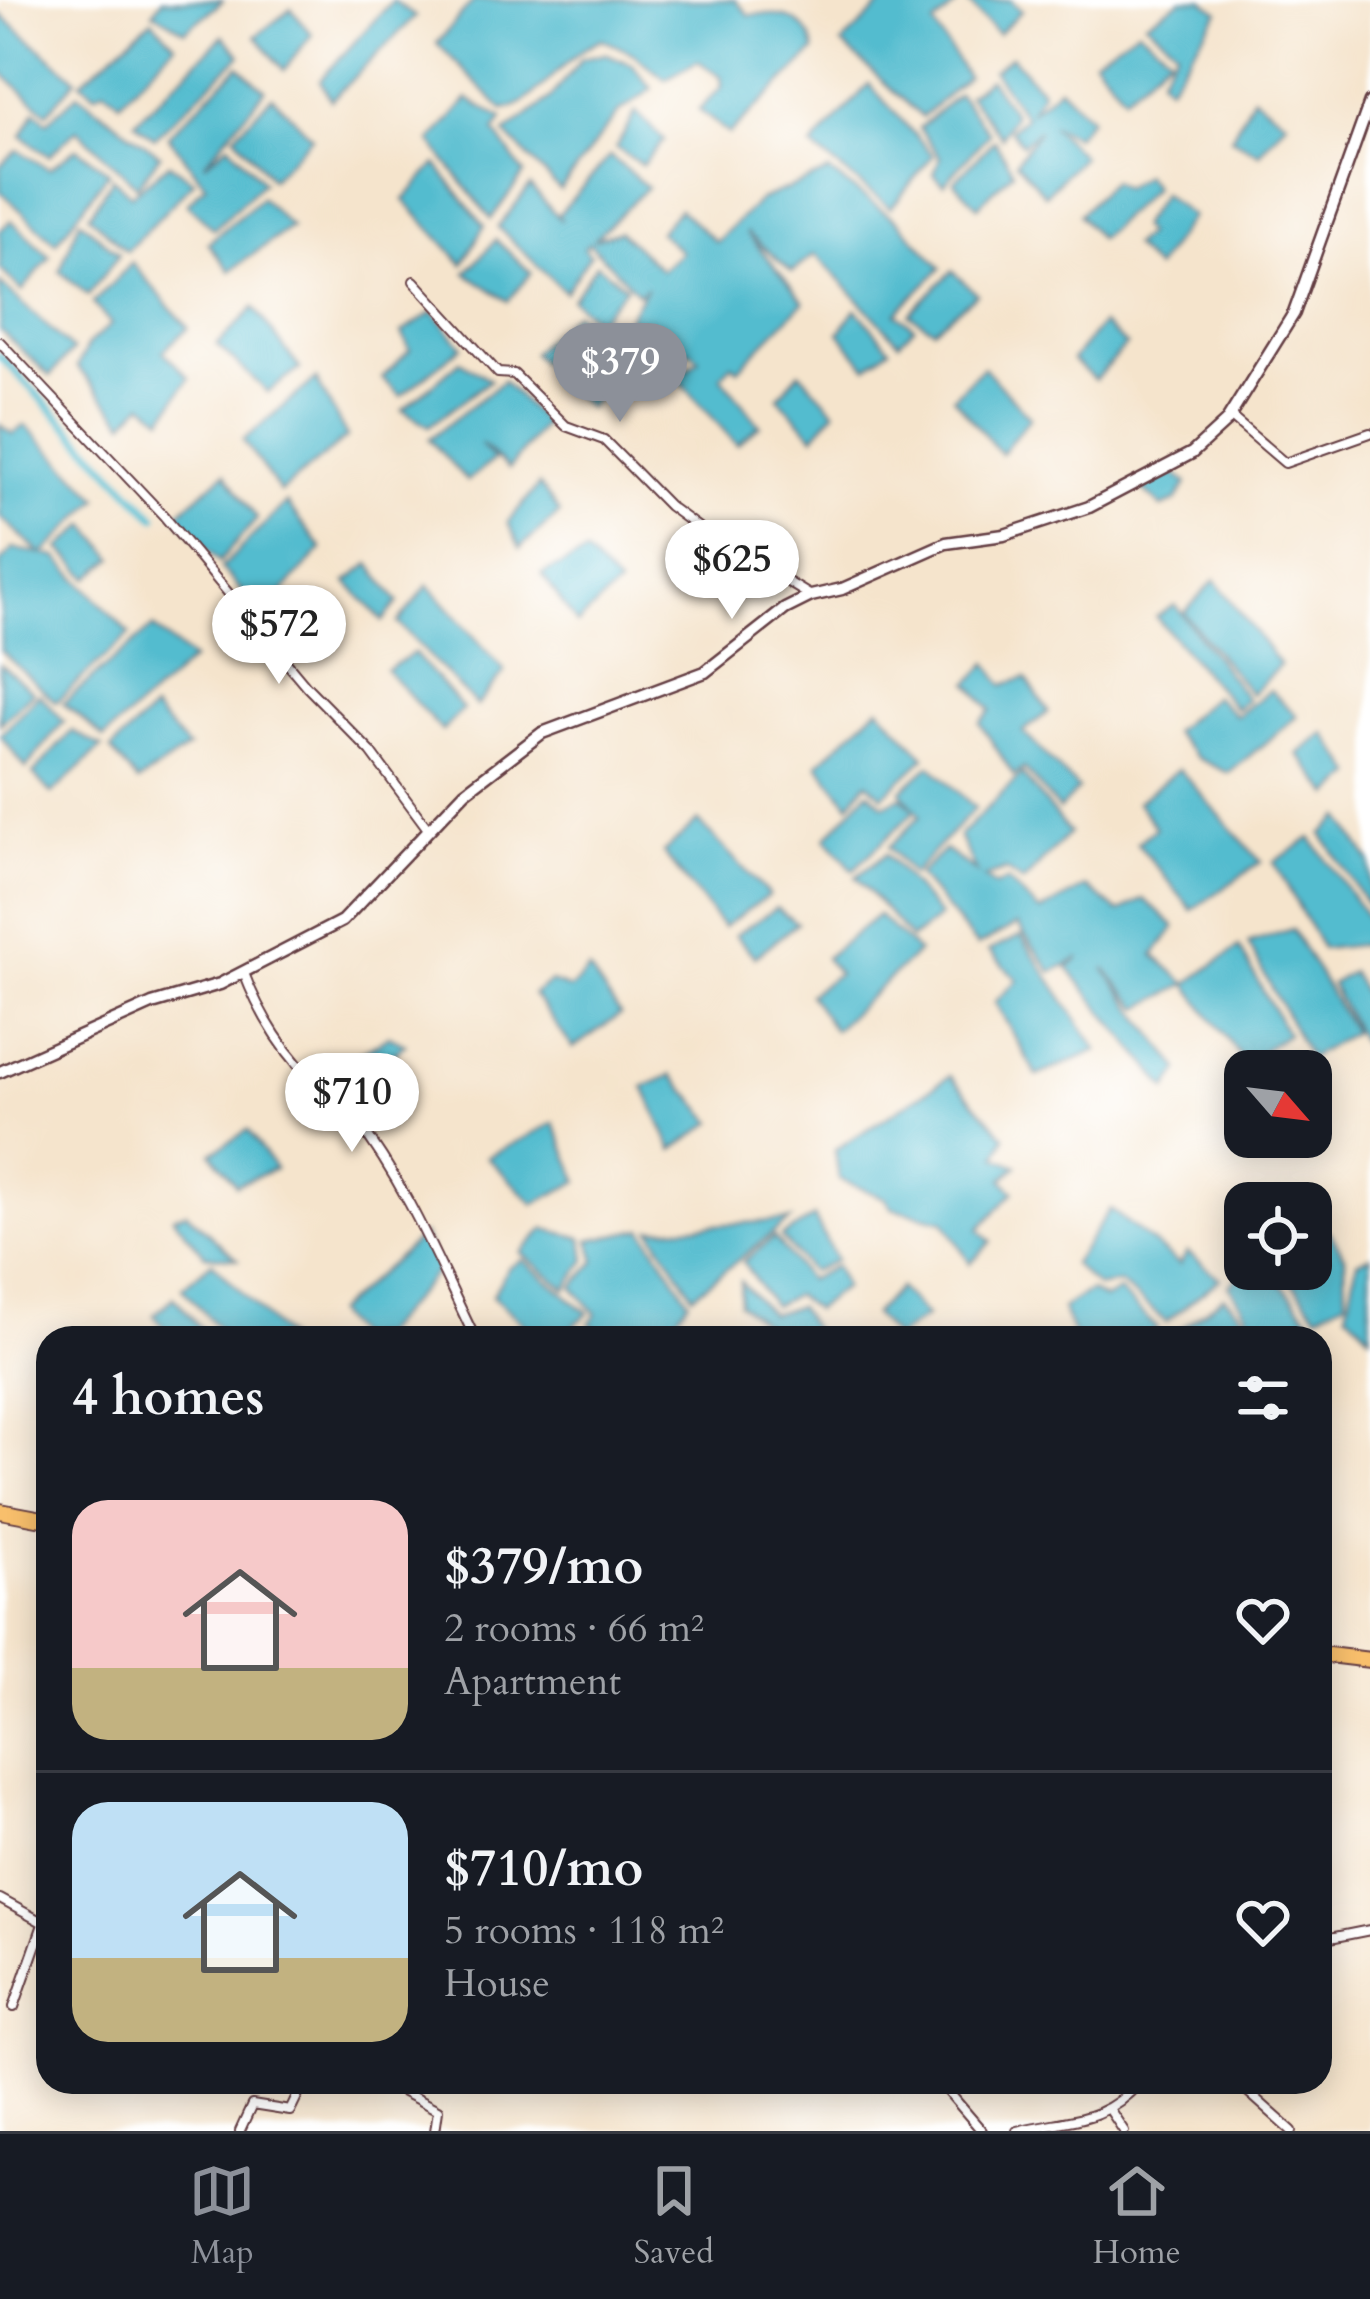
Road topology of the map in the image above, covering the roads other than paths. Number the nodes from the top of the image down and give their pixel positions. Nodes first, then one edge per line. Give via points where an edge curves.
1 (1370, 102) edge
2 (413, 281) dead end
3 (0, 342) edge
4 (1230, 416) junction
5 (1370, 433) edge
6 (811, 596) junction
7 (428, 829) junction
8 (244, 973) junction
9 (0, 1072) edge
10 (470, 1326) edge
11 (0, 1511) edge
12 (36, 1518) edge
13 (1332, 1655) edge
14 (1370, 1660) edge
15 (0, 1899) edge
16 (36, 1919) edge
17 (1370, 1930) edge
18 (1332, 1938) edge
19 (36, 1940) edge
20 (14, 2008) dead end
21 (298, 2094) edge
22 (407, 2094) edge
23 (950, 2094) edge
24 (1127, 2094) edge
25 (1250, 2094) edge
26 (1110, 2110) junction
27 (240, 2131) edge
28 (435, 2131) edge
29 (982, 2131) edge
30 (1017, 2131) edge
31 (1124, 2131) edge
32 (1292, 2131) edge

1 - 4 street via 1294,313
2 - 6 street via 498,373 514,374 566,426 604,440 699,528
3 - 7 street via 163,515 371,752
4 - 5 street via 1286,463
4 - 6 street via 1192,453 1106,500 1027,529 946,543
6 - 7 street via 705,672 542,733
7 - 8 street via 342,921
8 - 9 street
8 - 10 street via 294,1059 357,1120 408,1198
11 - 12 highway
13 - 14 highway
15 - 16 street
17 - 18 street
19 - 20 street
21 - 27 street via 290,2111 252,2104
22 - 28 street via 438,2110
23 - 29 street
24 - 26 street
25 - 32 street
26 - 30 street
26 - 31 street

